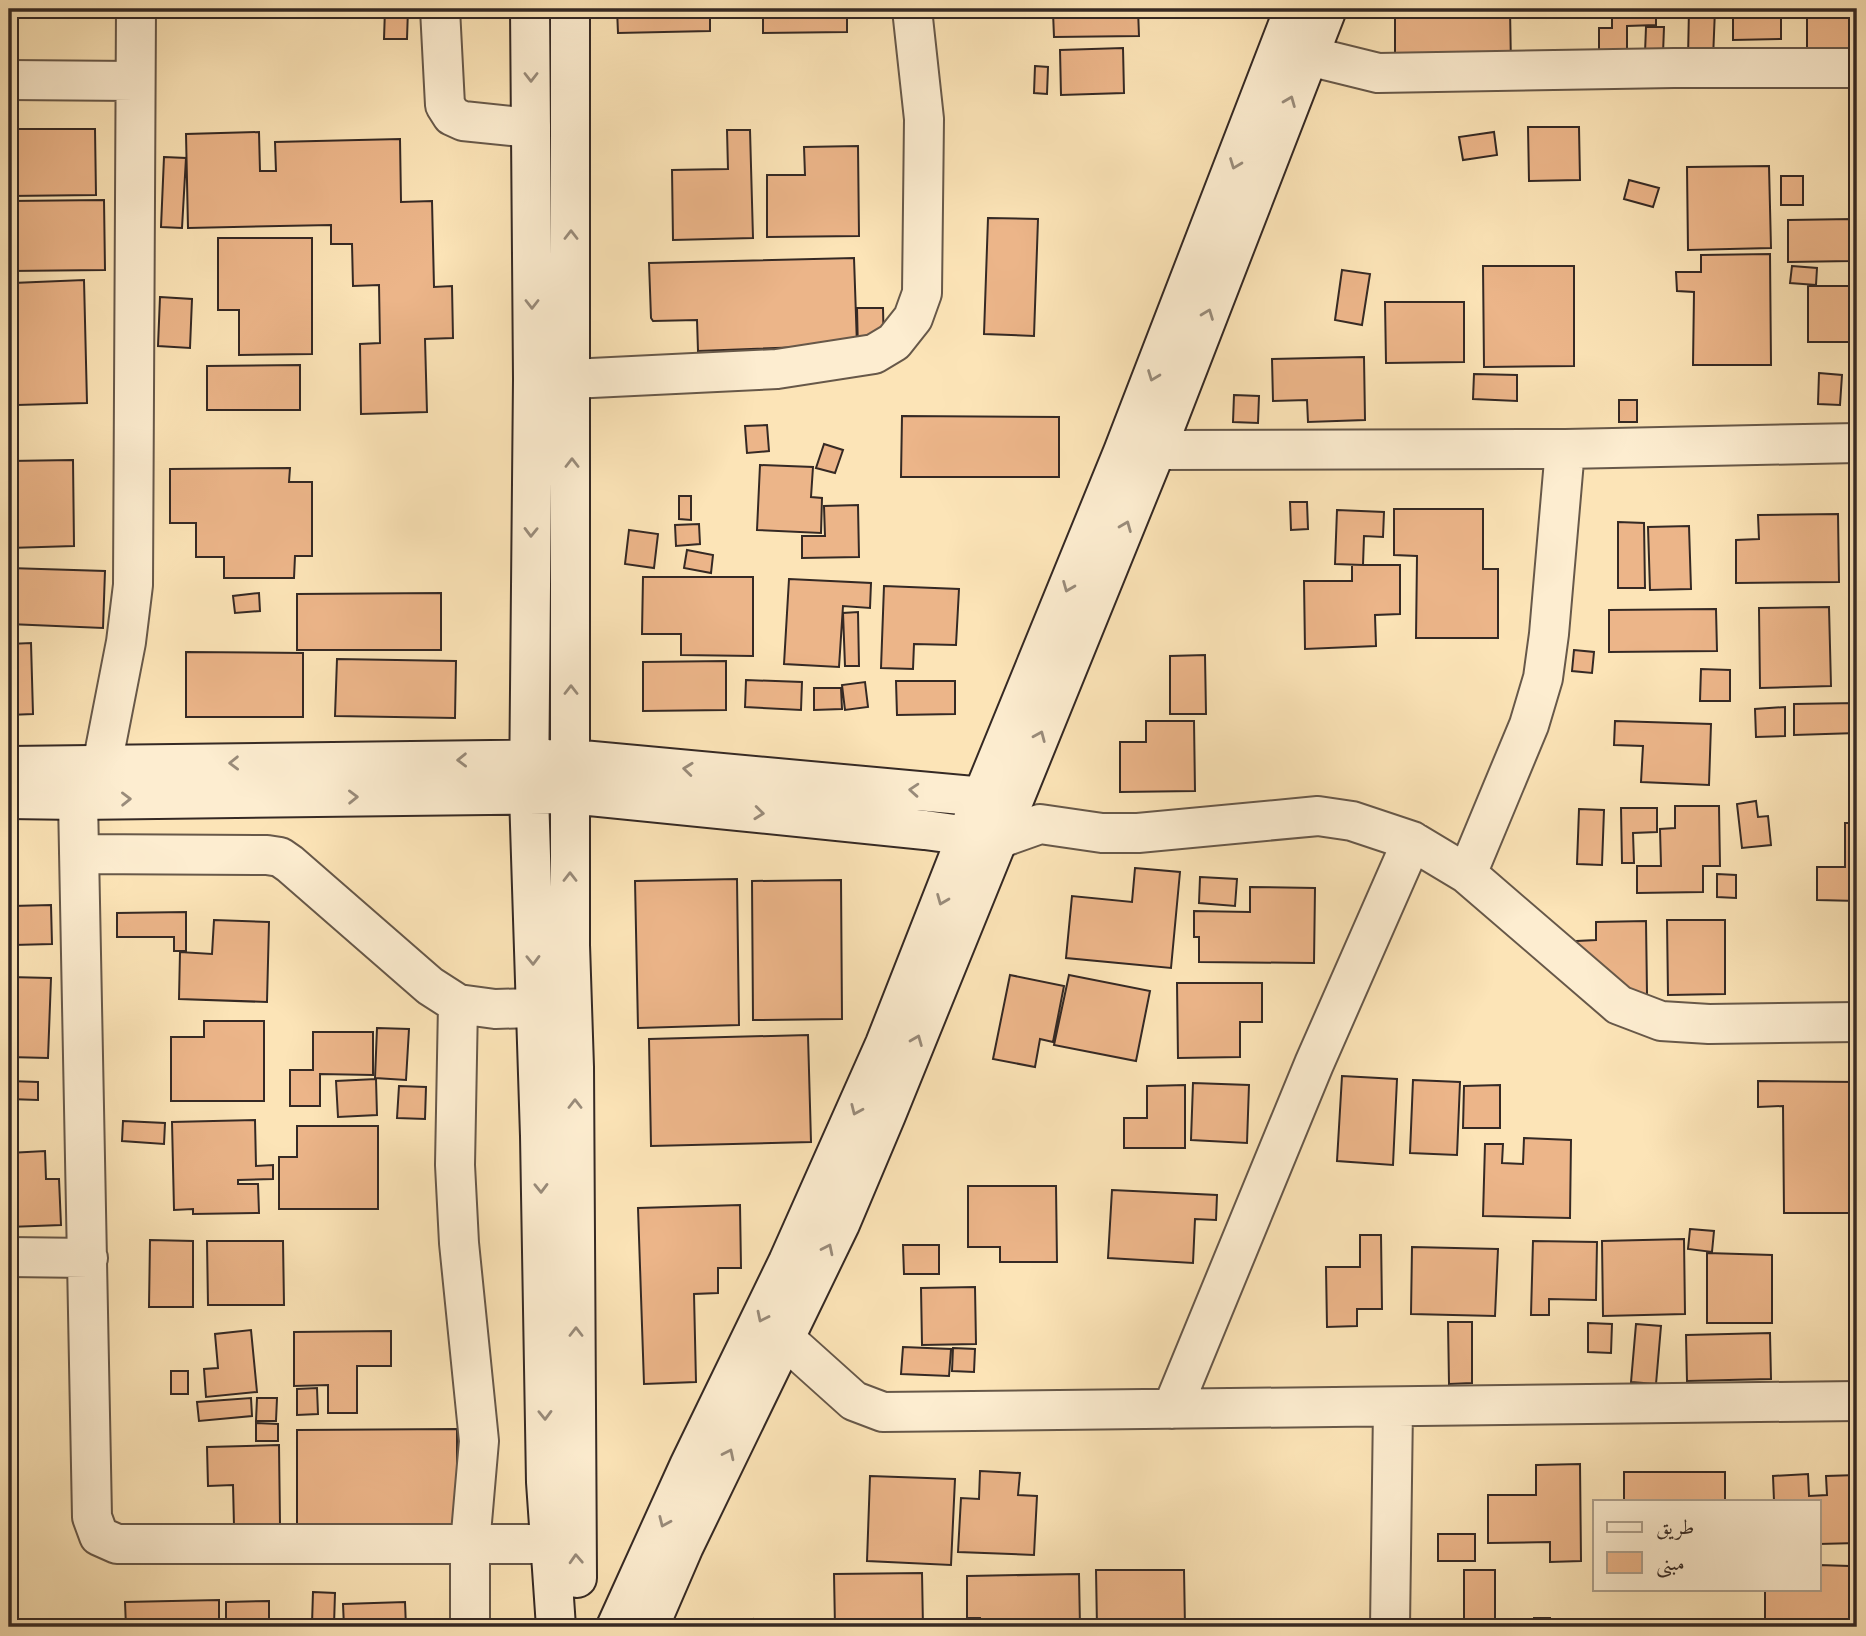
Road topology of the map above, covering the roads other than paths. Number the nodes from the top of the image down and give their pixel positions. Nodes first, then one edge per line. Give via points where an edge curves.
1 (136, 9) edge
2 (440, 9) edge
3 (530, 9) edge
4 (570, 9) edge
5 (912, 9) edge
6 (1294, 9) edge
7 (1327, 9) edge
8 (1309, 56) junction
9 (1857, 68) edge
10 (9, 80) edge
11 (135, 81) junction
12 (531, 128) junction
13 (571, 379) junction
14 (1857, 443) edge
15 (1565, 449) junction
16 (1156, 450) junction
17 (102, 765) junction
18 (9, 766) edge
19 (570, 776) junction
20 (529, 777) junction
21 (9, 799) edge
22 (78, 800) junction
23 (1012, 807) junction
24 (983, 838) junction
25 (1412, 841) junction
26 (79, 854) junction
27 (1467, 874) junction
28 (458, 1004) junction
29 (534, 1009) junction
30 (1857, 1022) edge
31 (9, 1257) edge
32 (88, 1258) junction
33 (785, 1339) junction
34 (1857, 1401) edge
35 (1393, 1408) junction
36 (1172, 1409) junction
37 (470, 1545) junction
38 (549, 1545) junction
39 (470, 1627) edge
40 (556, 1627) edge
41 (582, 1627) edge
42 (616, 1627) edge
43 (649, 1627) edge
44 (1390, 1627) edge

1 - 11 street
2 - 12 street via 445,105 452,116
3 -> 12 street
13 -> 4 street
5 - 13 street via 923,118 922,293 913,318 894,342 874,354 777,369
6 -> 23 street via 1123,452
7 - 8 street
8 - 9 street via 1378,73
16 -> 8 street
10 - 11 street
11 - 17 street via 133,585
12 -> 20 street
19 -> 13 street
14 - 15 street
15 - 16 street
15 - 27 street via 1543,678 1529,725
23 -> 16 street
17 - 18 street
20 -> 17 street
19 - 20 street
23 -> 19 street
19 -> 24 street
41 -> 19 street via 575,1548
22 -> 20 street
20 -> 29 street
21 - 22 street
22 - 26 street
23 - 24 street
23 - 24 street
23 - 25 street via 1102,833 1138,834 1318,816 1352,821
33 -> 24 street via 871,1151
24 -> 42 street
25 - 27 street
25 - 36 street via 1314,1063
26 - 28 street via 280,857 430,986
26 - 32 street
27 - 30 street via 1619,1005 1661,1021
28 - 29 street
28 - 37 street via 459,1243 479,1441
29 -> 38 street
31 - 32 street
32 - 37 street via 92,1517 99,1536 117,1544
33 - 36 street via 854,1401 883,1412
43 -> 33 street
34 - 35 street
35 - 36 street
35 - 44 street
37 - 38 street
37 - 39 street
38 - 40 street

